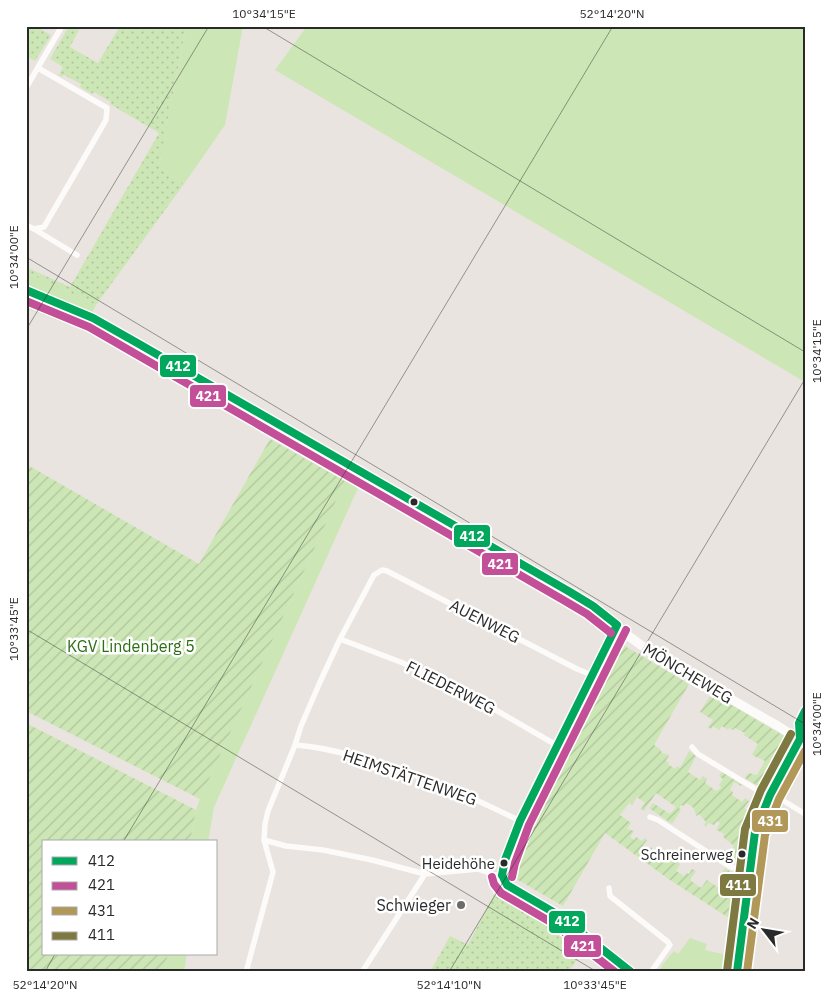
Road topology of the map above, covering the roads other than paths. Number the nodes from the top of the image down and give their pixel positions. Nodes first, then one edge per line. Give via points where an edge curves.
1 (62, 26) edge
2 (38, 68) junction
3 (26, 88) edge
4 (26, 224) edge
5 (34, 229) junction
6 (77, 255) dead end
7 (26, 290) edge
8 (617, 625) junction
9 (340, 639) junction
10 (592, 675) junction
11 (805, 710) edge
12 (802, 741) edge
13 (296, 745) junction
14 (558, 746) junction
15 (692, 747) dead end
16 (770, 795) junction
17 (805, 814) edge
18 (650, 817) dead end
19 (520, 821) junction
20 (264, 840) junction
21 (425, 874) junction
22 (749, 874) junction
23 (502, 875) junction
24 (609, 888) dead end
25 (246, 972) edge
26 (362, 972) edge
27 (631, 972) edge
28 (651, 972) edge
29 (737, 972) edge

1 - 2 street
2 - 3 street
2 - 5 street via 107,108 106,120 44,227
4 - 5 street
5 - 6 street
7 - 8 main road, MÖNCHEWEG via 92,318 156,353 570,592
8 - 10 street
8 - 12 main road, MÖNCHEWEG via 656,656
9 - 10 street, AUENWEG via 370,581 378,572 387,571
9 - 13 street via 301,726
9 - 14 street, FLIEDERWEG via 461,690
10 - 14 street
11 - 12 street via 799,723
12 - 16 street
13 - 19 street, HEIMSTÄTTENWEG via 333,750 422,778
13 - 20 street via 268,811
14 - 19 street
15 - 16 street via 698,754
16 - 17 street
16 - 22 street via 755,832
18 - 22 street via 729,866
19 - 23 street
20 - 21 street via 372,860
20 - 25 street via 273,872
21 - 23 street via 478,869
21 - 26 street
22 - 29 street
23 - 27 street via 508,885 560,916
24 - 28 street via 610,896 670,945

